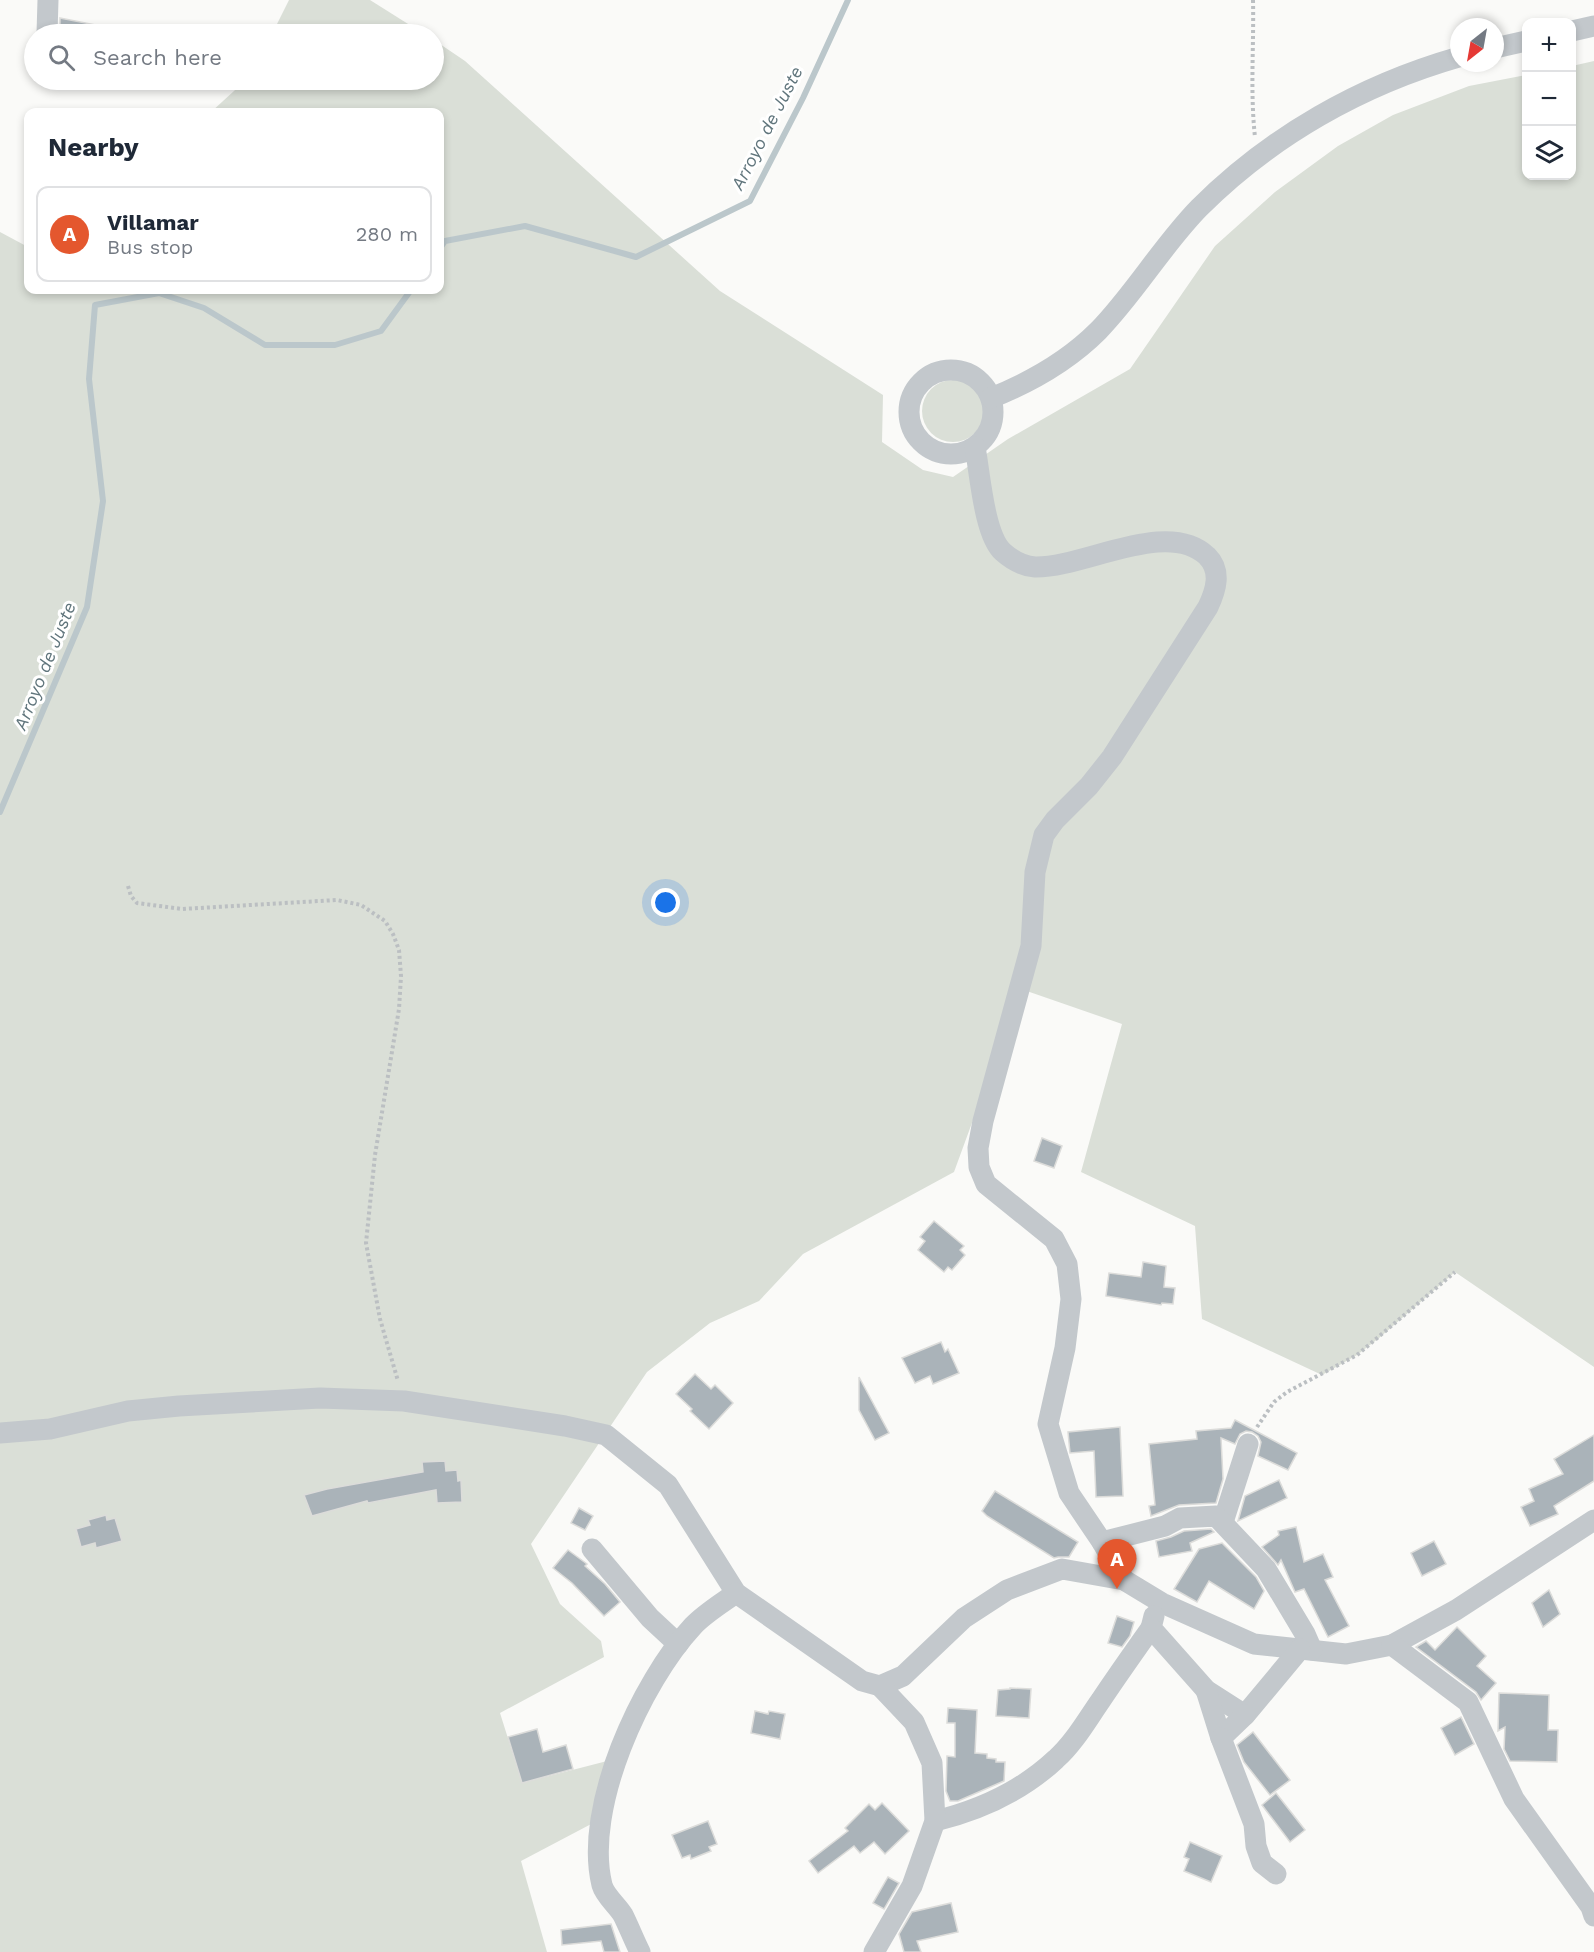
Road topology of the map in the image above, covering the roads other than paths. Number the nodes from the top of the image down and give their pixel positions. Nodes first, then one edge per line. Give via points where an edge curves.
1 (48, 0) edge
2 (47, 24) edge
3 (1594, 26) edge
4 (1576, 30) edge
5 (1522, 42) edge
6 (1504, 46) edge
7 (1450, 60) edge
8 (991, 398) junction
9 (975, 447) junction
10 (0, 1433) edge
11 (1248, 1444) road end
12 (1594, 1520) edge
13 (1223, 1522) junction
14 (1102, 1542) junction
15 (592, 1549) dead end
16 (1124, 1580) junction
17 (735, 1593) junction
18 (1162, 1603) junction
19 (1151, 1628) junction
20 (678, 1644) junction
21 (1392, 1645) junction
22 (1306, 1650) junction
23 (880, 1686) junction
24 (1206, 1690) junction
25 (1245, 1714) junction
26 (1221, 1738) junction
27 (934, 1821) junction
28 (1276, 1874) dead end
29 (1594, 1916) edge
30 (640, 1952) edge
31 (874, 1952) edge

1 - 2 street
3 - 4 street
5 - 6 street
7 - 8 street via 1362,92 1257,157 1198,209 1098,331 1069,357 1036,378
8 - 9 street via 993,424
8 - 9 street via 975,376 952,369 931,374 915,388 909,406 911,425 925,446 942,454 962,453
9 - 14 street via 989,529 1001,551 1017,563 1053,565 1158,542 1198,548 1212,561 1217,575 1208,607 1112,757 1044,835 1035,872 1031,946 978,1148 979,1167 986,1184 1054,1239 1067,1264 1071,1299 1048,1424 1069,1493
10 - 17 street via 50,1429 128,1411 320,1398 404,1401 565,1426 606,1435 668,1485
11 - 13 street
12 - 21 street via 1456,1611
13 - 14 street via 1216,1516 1180,1518 1165,1526
13 - 22 street via 1266,1569 1305,1634
14 - 16 street
15 - 20 street via 650,1618
16 - 18 street
16 - 23 street via 1062,1569 1007,1590 964,1618 903,1676
17 - 20 street via 694,1624
17 - 23 street via 862,1681
18 - 19 street via 1152,1618
18 - 22 street via 1254,1644
19 - 24 street
19 - 27 street via 1058,1758 1001,1798
20 - 30 street via 635,1712 617,1758 598,1850 603,1887 622,1913
21 - 22 street via 1346,1653
21 - 29 street via 1468,1702 1514,1799
22 - 25 street
23 - 27 street via 914,1722 932,1763
24 - 25 street
24 - 26 street
25 - 26 street
26 - 28 street via 1254,1824 1262,1863
27 - 31 street via 912,1886

